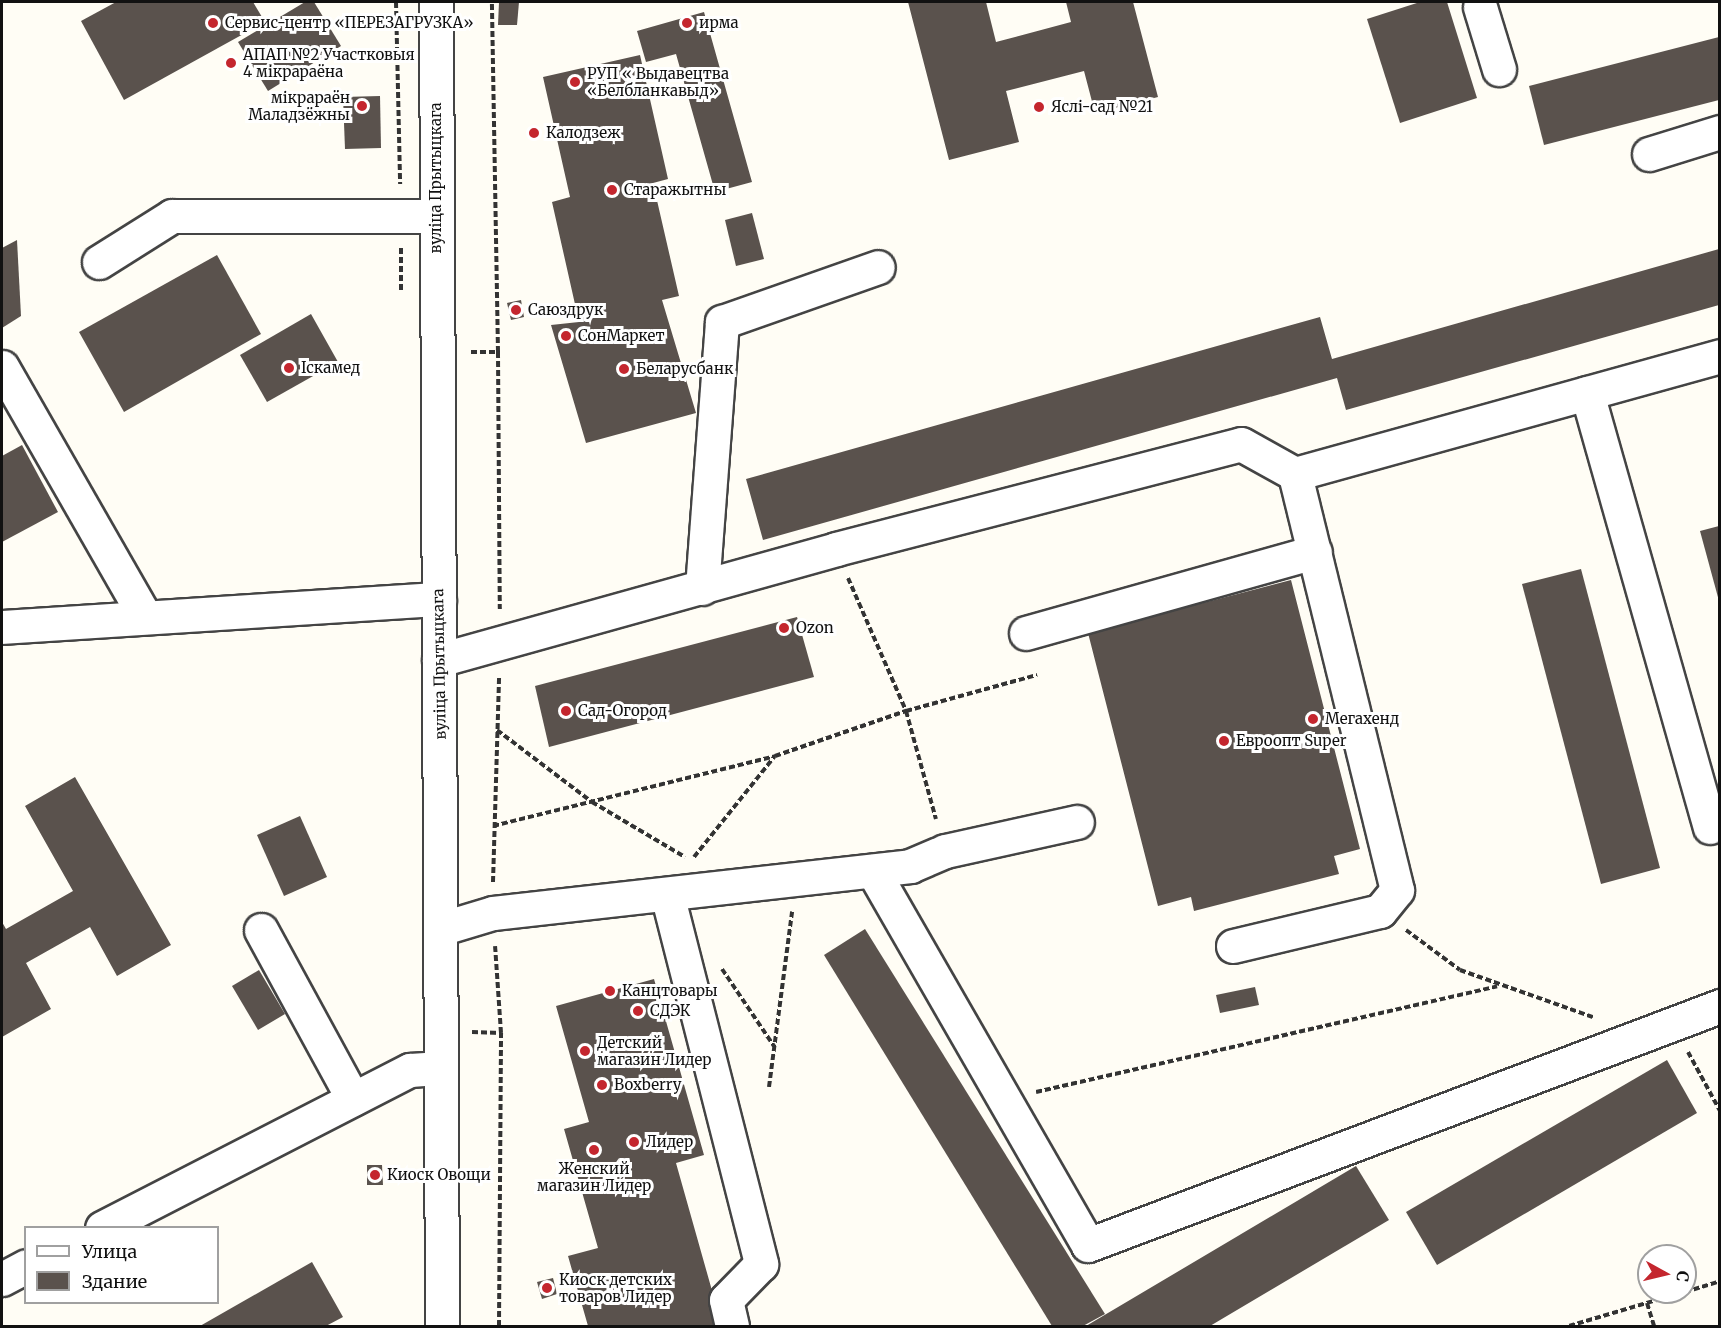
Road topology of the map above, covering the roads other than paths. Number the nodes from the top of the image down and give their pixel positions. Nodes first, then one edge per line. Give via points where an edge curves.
1 (436, 2) edge
2 (1487, 3) edge
3 (1499, 69) dead end
4 (1719, 132) edge
5 (1649, 154) dead end
6 (436, 216) junction
7 (99, 262) dead end
8 (878, 267) dead end
9 (1719, 356) edge
10 (2, 367) edge
11 (1587, 393) junction
12 (1295, 474) junction
13 (1315, 552) junction
14 (702, 588) junction
15 (439, 599) junction
16 (145, 617) junction
17 (2, 627) edge
18 (1026, 633) dead end
19 (439, 660) junction
20 (1077, 822) dead end
21 (1710, 827) dead end
22 (873, 871) junction
23 (667, 894) junction
24 (442, 928) junction
25 (261, 930) dead end
26 (1233, 946) dead end
27 (1719, 1006) edge
28 (441, 1068) junction
29 (353, 1099) junction
30 (104, 1226) edge
31 (24, 1267) edge
32 (2, 1279) edge
33 (442, 1326) edge
34 (732, 1326) edge

1 - 6 street, вуліца Прытыцкага
2 - 3 street
4 - 5 street
6 - 7 street via 172,216
6 - 15 street, вуліца Прытыцкага
8 - 14 street via 722,322
9 - 11 street
10 - 16 street
11 - 12 street
11 - 21 street
12 - 13 street
12 - 14 street via 1241,444 836,549
13 - 18 street
13 - 26 street via 1397,890 1380,911
14 - 19 street
15 - 16 street
15 - 19 street, вуліца Прытыцкага
16 - 17 street
19 - 24 street, вуліца Прытыцкага
20 - 22 street via 945,851 910,866
22 - 23 street
22 - 27 street via 1088,1245
23 - 24 street via 493,913
23 - 34 street via 761,1264 726,1300
24 - 28 street, вуліца Прытыцкага
25 - 29 street
28 - 29 street via 410,1070
28 - 33 street, вуліца Прытыцкага
29 - 30 street
31 - 32 street

